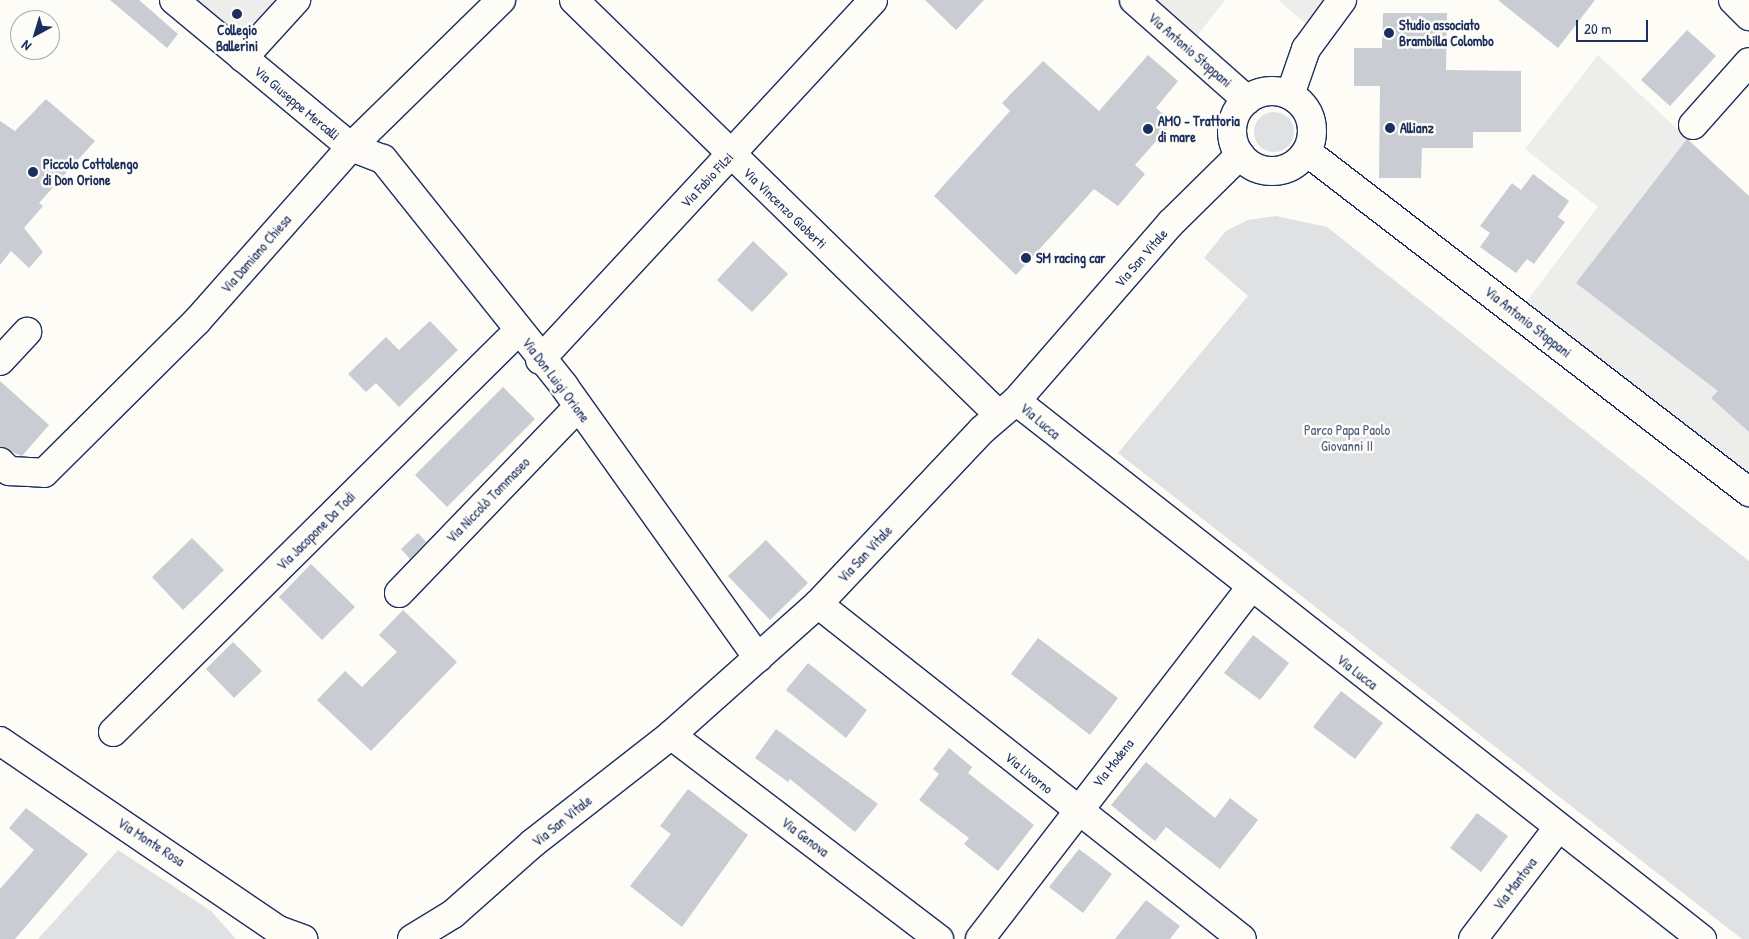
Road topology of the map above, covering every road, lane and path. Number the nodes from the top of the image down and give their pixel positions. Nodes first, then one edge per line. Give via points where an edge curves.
1 (174, 0) edge
2 (296, 0) edge
3 (501, 0) edge
4 (574, 0) edge
5 (873, 0) edge
6 (1134, 0) edge
7 (1342, 0) edge
8 (1733, 0) edge
9 (1749, 16) edge
10 (243, 58) junction
11 (1749, 62) edge
12 (1290, 95) junction
13 (1247, 100) junction
14 (1693, 125) dead end
15 (351, 147) junction
16 (1307, 152) junction
17 (730, 155) junction
18 (1240, 155) junction
19 (519, 330) junction
20 (27, 332) dead end
21 (540, 360) junction
22 (0, 361) edge
23 (578, 407) junction
24 (1007, 408) junction
25 (0, 462) edge
26 (1749, 492) edge
27 (1250, 589) junction
28 (399, 593) dead end
29 (818, 604) junction
30 (758, 658) junction
31 (113, 732) dead end
32 (671, 735) junction
33 (0, 741) edge
34 (1076, 811) junction
35 (1558, 828) junction
36 (453, 914) junction
37 (282, 937) edge
38 (412, 939) edge
39 (444, 939) edge
40 (939, 939) edge
41 (980, 939) edge
42 (1242, 939) edge
43 (1473, 939) edge
44 (1702, 939) edge

1 - 10 street, Via Giuseppe Mercalli
2 - 10 street, Via Giuseppe Mercalli
3 - 15 street, Via Damiano Chiesa
4 - 17 street, Via Vincenzo Gioberti
5 - 17 street, Via Fabio Filzi
6 - 13 street, Via Antonio Stoppani
7 - 12 street via 1306,49
8 - 9 street
10 - 15 street, Via Giuseppe Mercalli
11 - 14 street
12 - 13 street via 1272,90
12 - 16 street via 1310,116 1313,128
13 - 18 street via 1232,124
15 - 19 street, Via Don Luigi Orione via 383,159
15 - 25 street, Via Damiano Chiesa via 197,321 44,473 9,471
16 - 18 street via 1287,168 1275,171 1256,167
16 - 26 street, Via Antonio Stoppani
17 - 21 street, Via Fabio Filzi
17 - 24 street, Via Vincenzo Gioberti
18 - 24 street, Via San Vitale via 1171,223
19 - 21 street, Via Don Luigi Orione
19 - 31 street, Via Jacopone Da Todi
20 - 22 street
21 - 23 street, Via Don Luigi Orione
23 - 28 street, Via Niccolò Tommaseo
23 - 30 street, Via Don Luigi Orione
24 - 27 street, Via Lucca
24 - 29 street, Via San Vitale
27 - 34 street, Via Modena
27 - 35 street, Via Lucca
29 - 30 street, Via San Vitale
29 - 34 street, Via Livorno
30 - 32 street, Via San Vitale
32 - 36 street, Via San Vitale via 533,844
32 - 40 street, Via Genova
33 - 37 street, Via Monte Rosa via 221,888
34 - 41 street, Via Modena
34 - 42 street, Via Livorno
35 - 43 street, Via Mantova
35 - 44 street, Via Lucca
36 - 38 street, Via San Vitale
36 - 39 street, Via San Vitale

